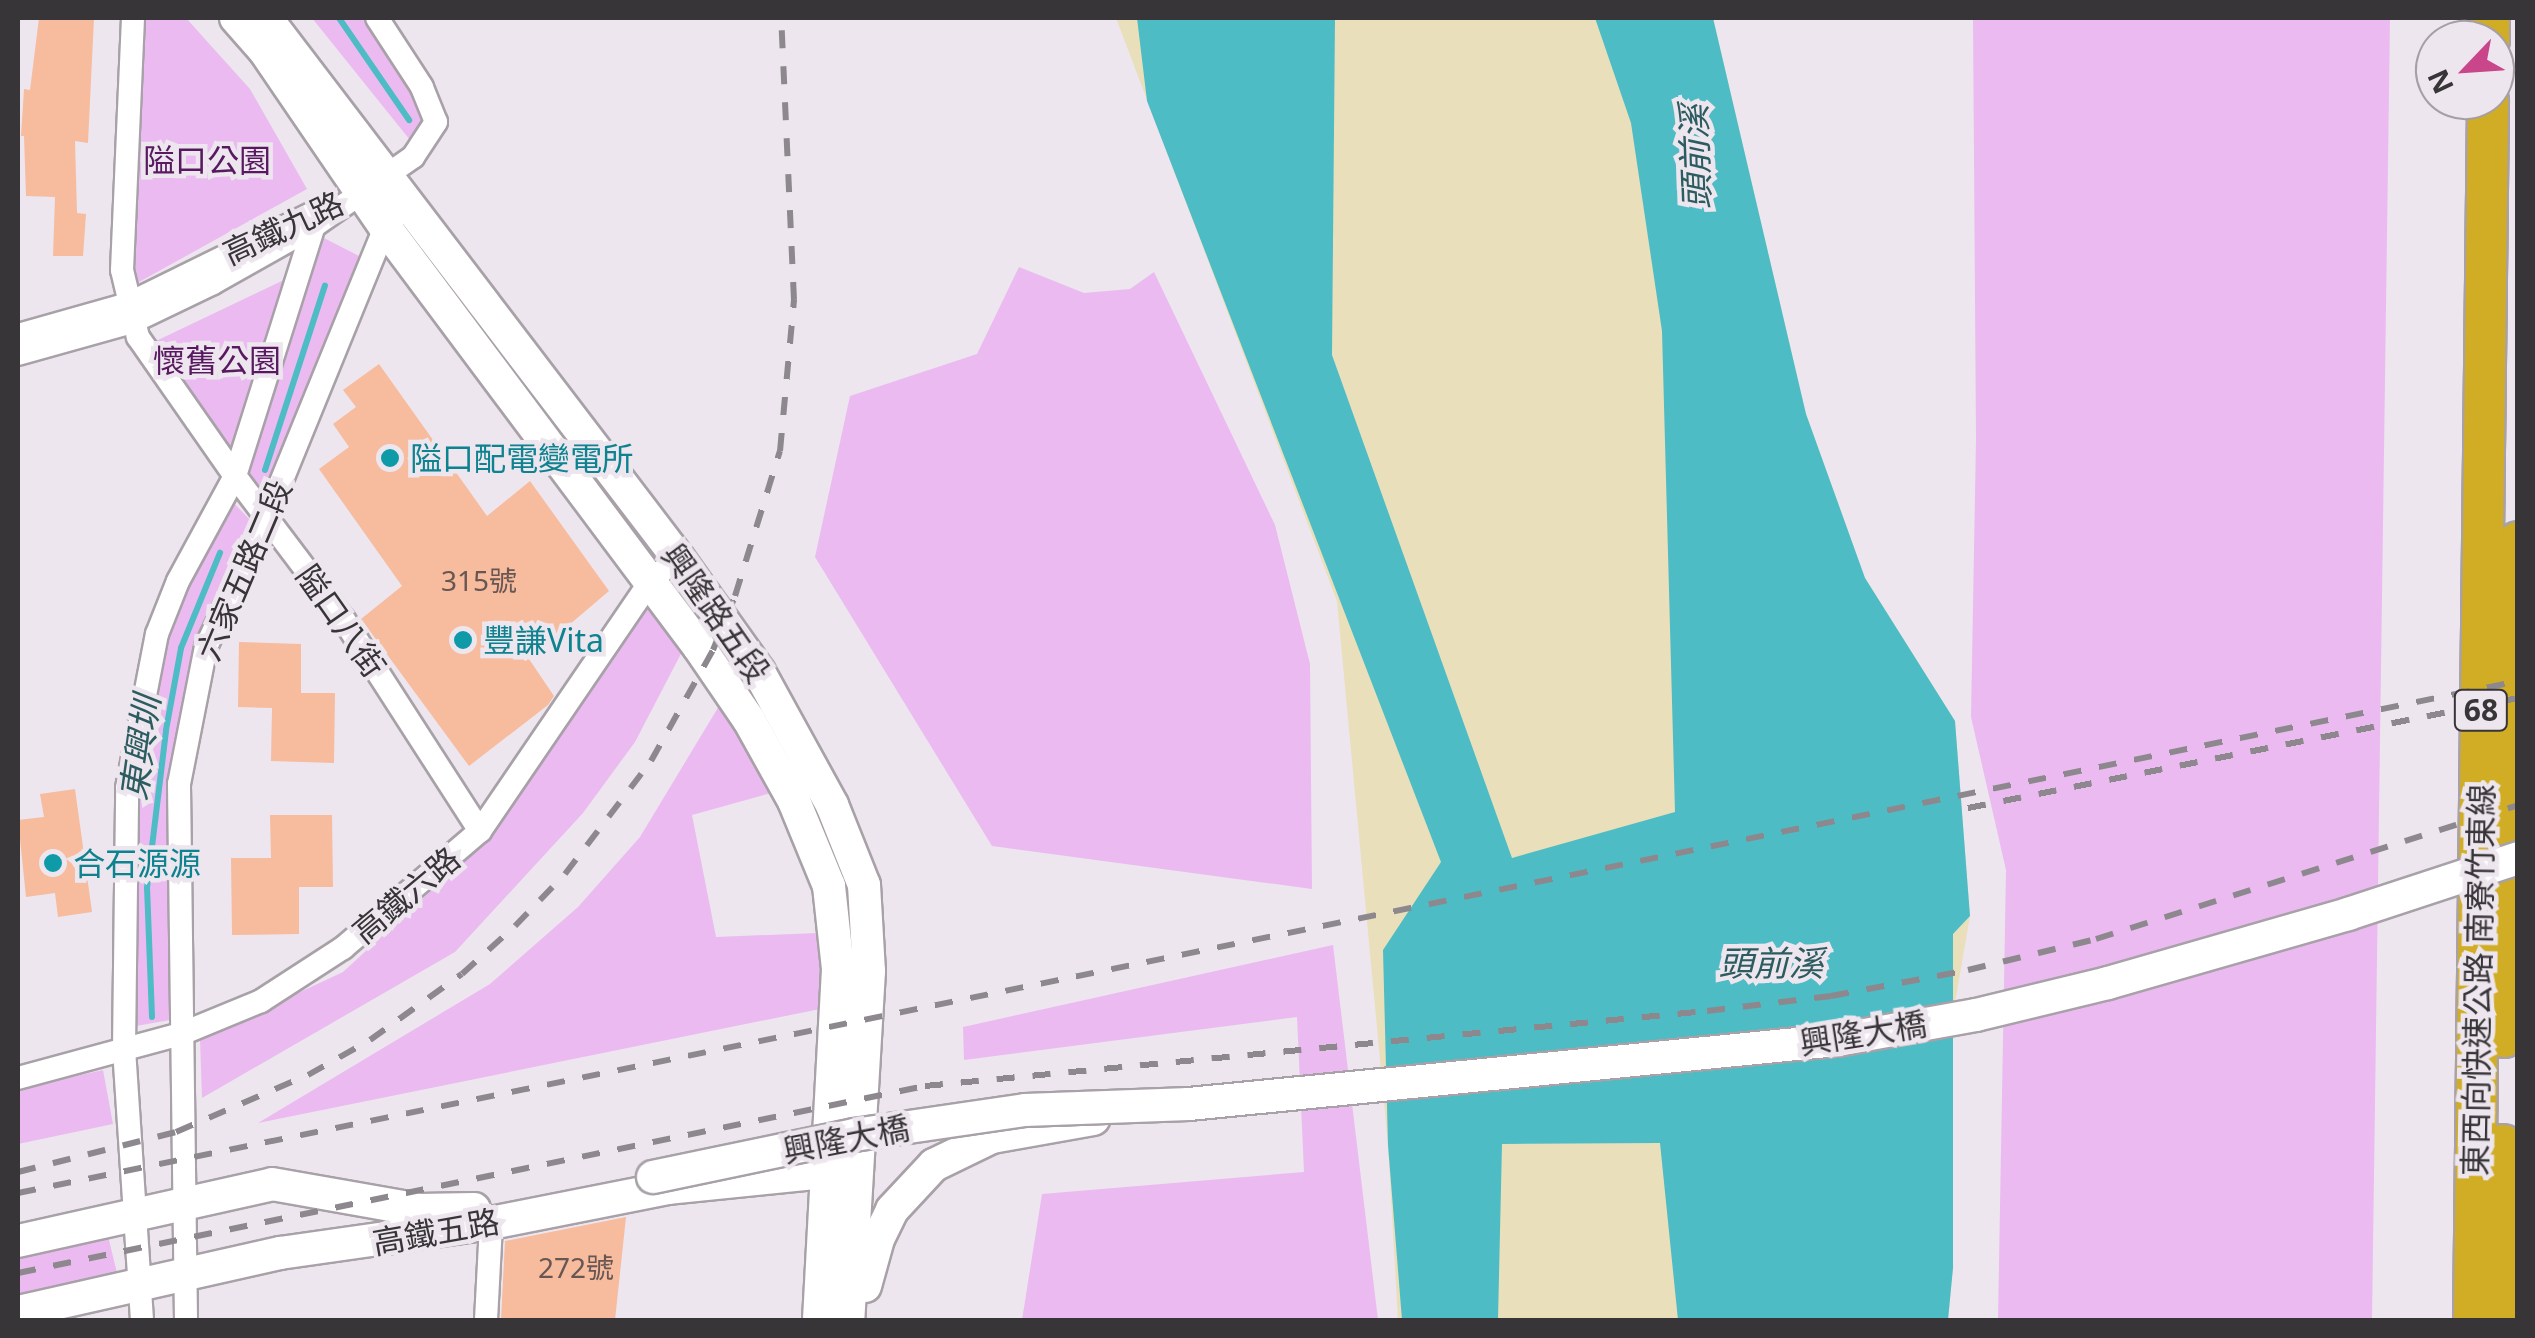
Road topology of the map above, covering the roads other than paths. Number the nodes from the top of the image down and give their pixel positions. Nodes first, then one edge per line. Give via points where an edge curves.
1 (133, 18) edge
2 (236, 18) edge
3 (266, 18) edge
4 (377, 18) edge
5 (2488, 120) edge
6 (392, 172) junction
7 (398, 218) junction
8 (314, 226) junction
9 (130, 313) junction
10 (18, 335) edge
11 (18, 354) edge
12 (235, 476) junction
13 (266, 519) junction
14 (2518, 542) edge
15 (678, 558) junction
16 (651, 580) junction
17 (480, 831) junction
18 (2518, 858) edge
19 (181, 1034) junction
20 (124, 1049) junction
21 (18, 1078) edge
22 (1188, 1104) junction
23 (858, 1169) junction
24 (824, 1171) junction
25 (182, 1202) junction
26 (133, 1214) junction
27 (499, 1214) junction
28 (18, 1241) edge
29 (185, 1274) junction
30 (140, 1284) junction
31 (74, 1309) edge
32 (18, 1312) edge
33 (142, 1320) edge
34 (186, 1320) edge
35 (486, 1320) edge
36 (819, 1320) edge
37 (848, 1320) edge
38 (860, 1320) edge
39 (2474, 1320) edge
40 (2502, 1320) edge

1 - 9 street, 隘口八街 via 122,270
2 - 6 street, 興隆路五段
3 - 6 street, 興隆路五段
4 - 6 street via 422,87 436,122
5 - 39 highway, 東西向快速公路 南寮竹東線 / 68
6 - 7 street, 興隆路五段
6 - 8 street, 高鐵九路
6 - 9 street, 高鐵九路 via 297,217
7 - 13 street, 六家五路二段
7 - 15 street, 興隆路五段
7 - 16 street, 興隆路五段
8 - 9 street, 高鐵九路 via 213,283
8 - 12 street, 六家五路二段
9 - 10 street, 高鐵九路
9 - 11 street, 高鐵九路
9 - 12 street, 隘口八街
12 - 13 street, 隘口八街
12 - 20 street, 六家五路二段 via 157,634 128,788
13 - 17 street, 隘口八街 via 344,620
13 - 19 street, 六家五路二段 via 206,647 178,784
14 - 40 highway, 東西向快速公路 南寮竹東線 / 68
15 - 16 street, 高鐵六路
15 - 23 street, 興隆路五段 via 759,672 808,757 864,885 869,971
16 - 17 street, 高鐵六路
16 - 24 street, 興隆路五段 via 748,720 794,801 828,886 838,969
17 - 19 street, 高鐵六路 via 343,948 261,1001
18 - 22 street, 興隆大橋, bridge via 2224,952 1976,1015 1705,1056
19 - 20 street, 高鐵六路
19 - 25 street, 六家五路二段
20 - 21 street, 高鐵六路
20 - 26 street, 六家五路二段
22 - 27 street, 興隆大橋, bridge via 1025,1110 854,1135
22 - 38 street, 興隆大橋, bridge via 1028,1129 934,1164 884,1224
23 - 24 street, 高鐵五路
23 - 37 street, 興隆路五段
24 - 27 street, 高鐵五路
24 - 36 street, 興隆路五段
25 - 26 street, 高鐵五路
25 - 27 street, 高鐵五路 via 272,1184 419,1210
25 - 29 street, 六家五路二段
26 - 28 street, 高鐵五路
26 - 30 street, 六家五路二段
27 - 29 street, 高鐵五路
27 - 35 street
29 - 30 street, 高鐵五路
29 - 34 street, 六家五路二段
30 - 31 street, 高鐵五路
30 - 33 street, 六家五路二段
31 - 32 street, 高鐵五路

